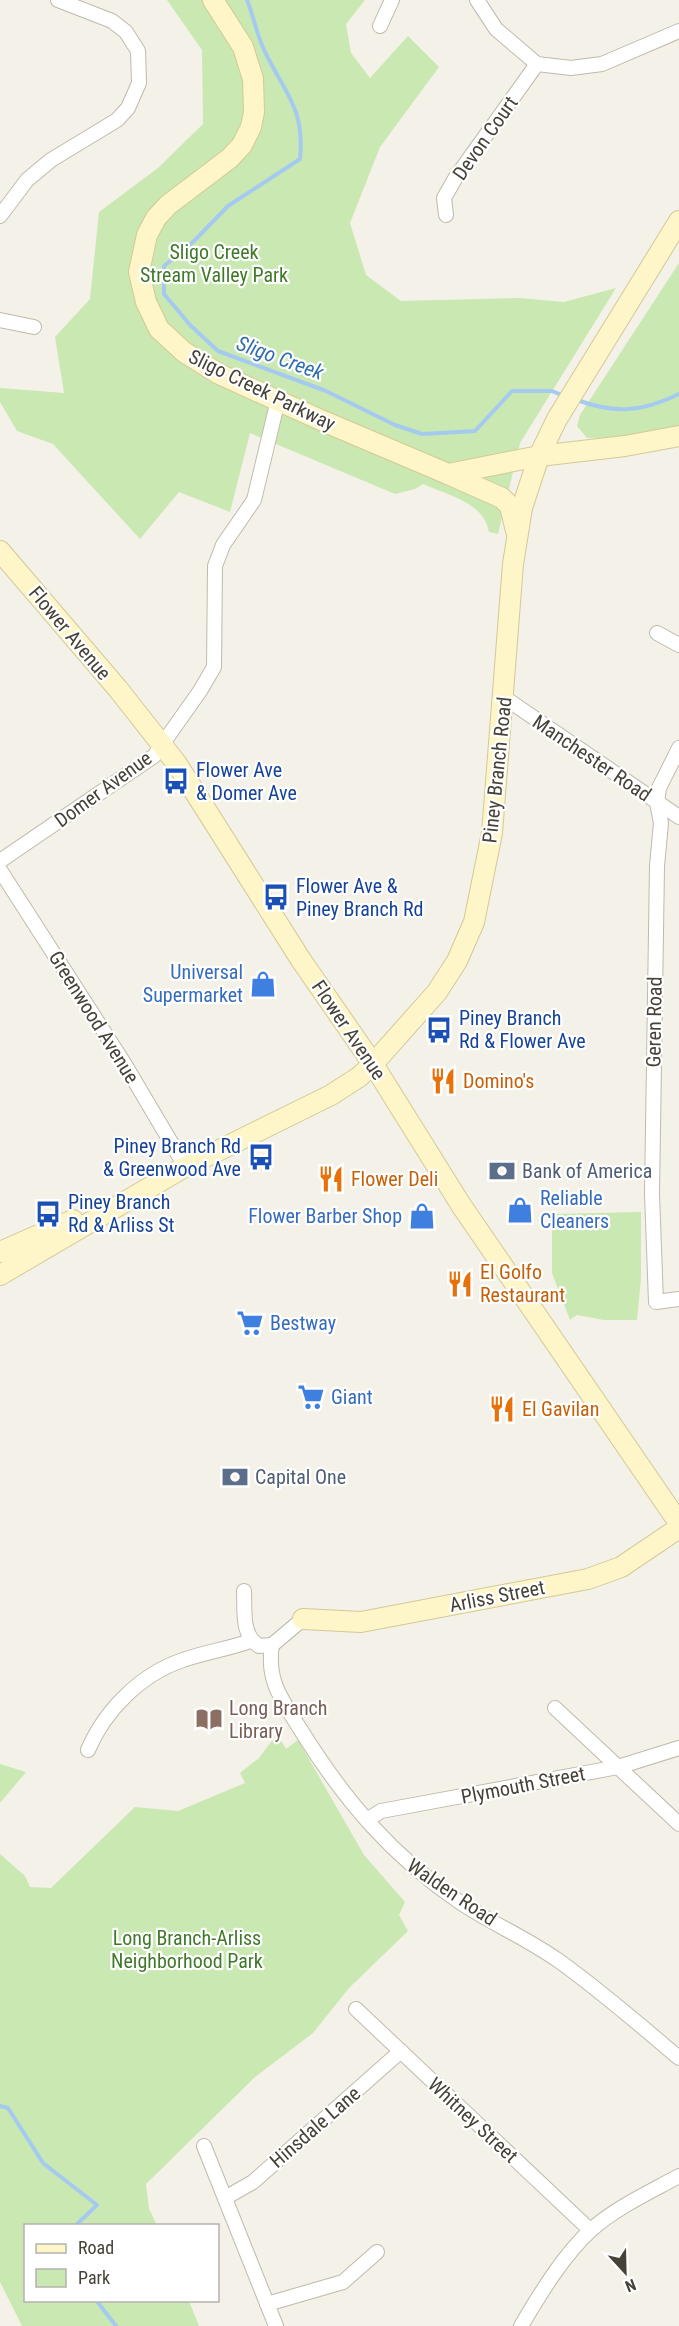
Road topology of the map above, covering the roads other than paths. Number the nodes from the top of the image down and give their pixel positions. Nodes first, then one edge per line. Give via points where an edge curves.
1 (58, 0) edge
2 (213, 0) edge
3 (392, 0) edge
4 (477, 0) edge
5 (380, 26) dead end
6 (679, 31) edge
7 (537, 64) junction
8 (446, 215) dead end
9 (0, 216) edge
10 (679, 221) edge
11 (0, 320) edge
12 (34, 327) dead end
13 (278, 400) junction
14 (679, 435) edge
15 (539, 456) junction
16 (448, 474) junction
17 (516, 533) junction
18 (0, 551) edge
19 (657, 633) dead end
20 (679, 645) edge
21 (505, 698) junction
22 (162, 743) junction
23 (679, 748) edge
24 (657, 803) junction
25 (679, 817) edge
26 (0, 861) edge
27 (0, 870) edge
28 (373, 1064) junction
29 (185, 1167) junction
30 (144, 1189) junction
31 (0, 1251) edge
32 (2, 1271) edge
33 (679, 1299) edge
34 (679, 1526) edge
35 (244, 1591) dead end
36 (303, 1619) joint
37 (250, 1641) junction
38 (272, 1645) junction
39 (555, 1708) dead end
40 (679, 1748) edge
41 (88, 1750) dead end
42 (618, 1767) junction
43 (367, 1820) junction
44 (679, 1824) edge
45 (356, 2009) dead end
46 (401, 2052) junction
47 (679, 2058) edge
48 (204, 2146) dead end
49 (679, 2176) edge
50 (225, 2198) junction
51 (590, 2230) junction
52 (376, 2252) dead end
53 (267, 2304) junction
54 (276, 2326) edge
55 (521, 2326) edge

1 - 9 street via 112,21 126,32 138,51 139,83 128,108 117,120 51,160 27,180
2 - 13 street, Sligo Creek Parkway via 243,47 253,79 251,127 230,158 156,218 147,235 139,272 146,302 159,329 184,352 219,374
3 - 5 street
4 - 7 street via 496,29
6 - 7 street via 602,64 571,68
7 - 8 street, Devon Court via 456,177 444,198
10 - 15 street, Piney Branch Road via 557,419
11 - 12 street
13 - 16 street, Sligo Creek Parkway
13 - 22 street, Domer Avenue via 254,500 223,545 215,566 214,667
14 - 15 street
15 - 16 street
15 - 17 street, Piney Branch Road
16 - 17 street, Sligo Creek Parkway via 502,498 510,507
17 - 21 street, Piney Branch Road
18 - 22 street, Flower Avenue
19 - 20 street
21 - 24 street, Manchester Road
21 - 28 street, Piney Branch Road via 492,832 474,922 457,961 436,992
22 - 26 street, Domer Avenue via 154,756 134,771
22 - 28 street, Flower Avenue via 301,960
23 - 24 street, Geren Road via 659,788
24 - 25 street, Manchester Road
24 - 33 street, Geren Road via 661,823 652,1194 656,1302
27 - 29 street, Greenwood Avenue via 124,1063
28 - 29 street, Piney Branch Road via 331,1095
28 - 34 street, Flower Avenue via 461,1205
29 - 30 street, Piney Branch Road
30 - 31 street, Piney Branch Road
30 - 32 street, Piney Branch Road
34 - 36 street, Arliss Street via 621,1567 588,1579 361,1622
35 - 37 street
36 - 38 street
37 - 38 street via 259,1646
37 - 41 street via 180,1660 157,1672 109,1712
38 - 43 street, Walden Road via 268,1664 280,1698 332,1779
39 - 42 street
40 - 42 street, Plymouth Street
42 - 43 street, Plymouth Street via 381,1811
42 - 44 street
43 - 47 street, Walden Road via 406,1863 462,1903 552,1955
45 - 46 street, Whitney Street
46 - 50 street, Hinsdale Lane via 253,2182
46 - 51 street, Whitney Street
48 - 50 street
49 - 51 street
50 - 53 street
51 - 55 street via 546,2286
52 - 53 street via 343,2282
53 - 54 street

